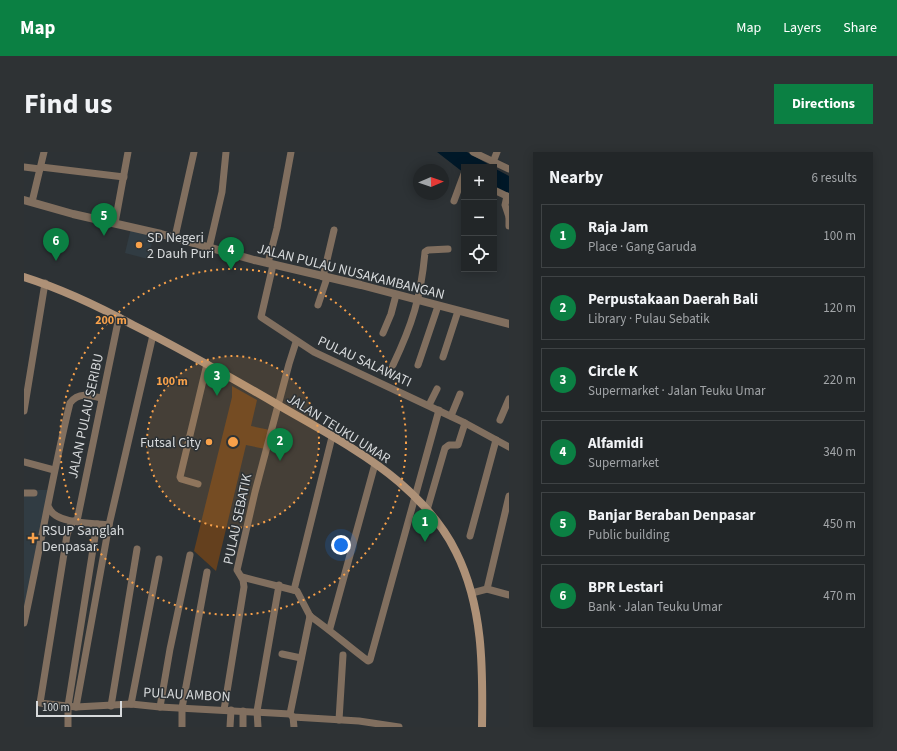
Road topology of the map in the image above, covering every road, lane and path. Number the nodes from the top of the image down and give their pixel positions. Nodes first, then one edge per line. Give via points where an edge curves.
1 (44, 152) edge
2 (128, 152) edge
3 (194, 152) edge
4 (226, 152) edge
5 (291, 152) edge
6 (473, 152) edge
7 (498, 152) edge
8 (493, 162) junction
9 (24, 167) edge
10 (40, 168) junction
11 (509, 169) edge
12 (124, 177) junction
13 (461, 182) edge
14 (497, 191) edge
15 (508, 196) edge
16 (28, 201) edge
17 (454, 201) dead end
18 (509, 218) edge
19 (115, 223) junction
20 (509, 226) edge
21 (334, 230) dead end
22 (175, 238) junction
23 (209, 248) junction
24 (448, 249) dead end
25 (271, 264) junction
26 (24, 277) edge
27 (325, 278) junction
28 (45, 284) junction
29 (396, 295) junction
30 (419, 300) junction
31 (318, 305) dead end
32 (438, 306) junction
33 (458, 311) junction
34 (119, 317) junction
35 (509, 324) edge
36 (383, 333) dead end
37 (154, 335) junction
38 (296, 342) junction
39 (443, 357) dead end
40 (207, 364) junction
41 (393, 365) dead end
42 (418, 365) dead end
43 (436, 389) dead end
44 (460, 394) dead end
45 (101, 398) junction
46 (509, 399) edge
47 (278, 405) junction
48 (429, 405) junction
49 (24, 410) edge
50 (439, 410) junction
51 (451, 416) junction
52 (500, 420) dead end
53 (465, 423) junction
54 (332, 437) junction
55 (496, 440) junction
56 (509, 448) edge
57 (24, 462) edge
58 (375, 464) junction
59 (54, 470) junction
60 (198, 484) dead end
61 (24, 493) edge
62 (34, 493) dead end
63 (509, 496) edge
64 (415, 497) junction
65 (49, 508) junction
66 (427, 510) junction
67 (76, 521) junction
68 (97, 524) junction
69 (109, 525) junction
70 (470, 536) dead end
71 (137, 549) dead end
72 (190, 555) dead end
73 (160, 559) dead end
74 (207, 572) dead end
75 (242, 577) junction
76 (279, 585) junction
77 (486, 589) junction
78 (294, 590) junction
79 (472, 593) junction
80 (509, 595) edge
81 (310, 616) junction
82 (24, 623) edge
83 (330, 628) dead end
84 (282, 654) dead end
85 (343, 655) dead end
86 (301, 658) junction
87 (131, 704) junction
88 (68, 706) junction
89 (111, 706) junction
90 (76, 707) junction
91 (160, 708) junction
92 (182, 708) junction
93 (227, 710) junction
94 (243, 711) junction
95 (257, 711) junction
96 (292, 716) junction
97 (339, 720) junction
98 (326, 724) edge
99 (68, 727) edge
100 (182, 727) edge
101 (230, 727) edge
102 (243, 727) edge
103 (258, 727) edge
104 (294, 727) edge
105 (399, 727) edge
106 (482, 727) edge

1 - 10 street
2 - 12 street
3 - 22 street
4 - 23 street via 222,192
5 - 25 street
6 - 8 street
7 - 8 street
8 - 11 street
9 - 10 street
10 - 12 street
10 - 16 street
12 - 19 street
13 - 17 street
14 - 15 street
15 - 18 street via 505,205
16 - 19 street, JALAN PULAU NUSAKAMBANGAN
18 - 20 street
19 - 22 street, JALAN PULAU NUSAKAMBANGAN
21 - 27 street
22 - 23 street, JALAN PULAU NUSAKAMBANGAN
23 - 25 street, JALAN PULAU NUSAKAMBANGAN
24 - 30 street via 424,252
25 - 27 street, JALAN PULAU NUSAKAMBANGAN
25 - 38 street, PULAU SALAWATI via 260,315
26 - 28 main road, JALAN TEUKU UMAR
27 - 29 street, JALAN PULAU NUSAKAMBANGAN
27 - 31 street
28 - 34 main road, JALAN TEUKU UMAR
28 - 49 street
29 - 30 street, JALAN PULAU NUSAKAMBANGAN
29 - 36 street
30 - 32 street, JALAN PULAU NUSAKAMBANGAN
30 - 41 street via 408,334
32 - 33 street, JALAN PULAU NUSAKAMBANGAN
32 - 42 street
33 - 35 street, JALAN PULAU NUSAKAMBANGAN
33 - 39 street
34 - 37 main road, JALAN TEUKU UMAR
34 - 45 street, JALAN PULAU SERIBU
37 - 40 main road, JALAN TEUKU UMAR
37 - 69 street
38 - 47 street, PULAU SEBATIK
38 - 48 street, PULAU SALAWATI
40 - 47 main road, JALAN TEUKU UMAR
40 - 60 street via 180,477
43 - 48 street
44 - 51 street
45 - 59 street via 82,395 70,403
45 - 67 street, JALAN PULAU SERIBU
46 - 52 street
47 - 54 main road, JALAN TEUKU UMAR
47 - 75 street, PULAU SEBATIK via 237,570
48 - 50 street, PULAU SALAWATI
50 - 51 street, PULAU SALAWATI
50 - 64 street
51 - 53 street, PULAU SALAWATI
53 - 55 street, PULAU SALAWATI
53 - 66 street via 458,445 449,445 445,448
54 - 58 main road, JALAN TEUKU UMAR
54 - 78 street
55 - 56 street, PULAU SALAWATI
55 - 70 street
57 - 59 street
58 - 64 main road, JALAN TEUKU UMAR
58 - 83 street
59 - 65 street
61 - 62 street
63 - 77 street
64 - 66 main road, JALAN TEUKU UMAR
64 - 81 street via 368,661
65 - 67 street via 55,516
65 - 82 street
66 - 79 main road, JALAN TEUKU UMAR via 443,529 456,551
67 - 68 street
67 - 88 street, JALAN PULAU SERIBU via 70,526 67,535 39,700 42,704
68 - 69 street
68 - 88 street
69 - 90 street
71 - 89 street
72 - 91 street
73 - 87 street
74 - 92 street
75 - 76 street
75 - 93 street, PULAU SEBATIK via 244,587
76 - 78 street
76 - 95 street
77 - 79 street
77 - 80 street
78 - 81 street
79 - 106 main road, JALAN TEUKU UMAR via 482,658
81 - 86 street
84 - 86 street
85 - 97 street
86 - 96 street
87 - 89 street, PULAU AMBON
87 - 91 street, PULAU AMBON
88 - 90 street, PULAU AMBON
88 - 99 street
89 - 90 street, PULAU AMBON
91 - 92 street, PULAU AMBON
92 - 93 street, PULAU AMBON
92 - 100 street
93 - 94 street, PULAU AMBON
93 - 101 street, PULAU SEBATIK
94 - 95 street, PULAU AMBON
94 - 102 street
95 - 96 street, PULAU AMBON
95 - 103 street
96 - 98 street, PULAU AMBON
96 - 104 street
97 - 98 street, PULAU AMBON
97 - 105 street, PULAU AMBON via 384,723

